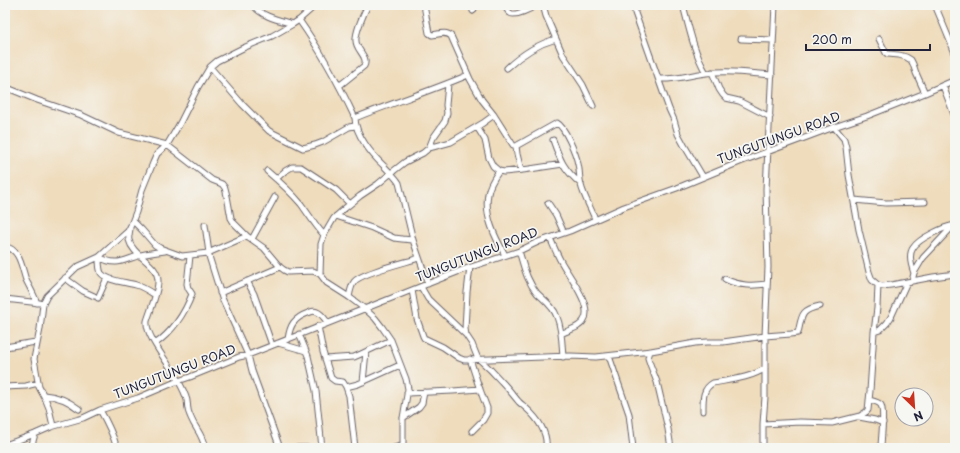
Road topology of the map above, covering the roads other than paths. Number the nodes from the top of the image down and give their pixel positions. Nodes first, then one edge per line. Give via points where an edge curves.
1 (253, 5) edge
2 (316, 5) edge
3 (368, 5) edge
4 (424, 5) edge
5 (476, 5) edge
6 (504, 5) edge
7 (537, 5) edge
8 (543, 5) edge
9 (635, 5) edge
10 (683, 5) edge
11 (775, 5) edge
12 (935, 5) edge
13 (473, 12) dead end
14 (299, 20) junction
15 (293, 24) junction
16 (556, 39) junction
17 (741, 39) dead end
18 (879, 39) dead end
19 (774, 40) junction
20 (955, 53) edge
21 (210, 67) junction
22 (507, 68) dead end
23 (706, 72) junction
24 (712, 72) junction
25 (468, 75) junction
26 (772, 75) junction
27 (659, 79) junction
28 (955, 80) edge
29 (448, 84) junction
30 (339, 86) junction
31 (943, 86) junction
32 (5, 87) edge
33 (925, 93) junction
34 (593, 106) dead end
35 (494, 115) junction
36 (770, 117) junction
37 (955, 117) edge
38 (355, 118) junction
39 (355, 126) junction
40 (477, 126) junction
41 (834, 127) junction
42 (553, 140) dead end
43 (168, 145) junction
44 (516, 146) junction
45 (429, 148) junction
46 (768, 152) junction
47 (562, 164) junction
48 (521, 170) junction
49 (498, 171) junction
50 (267, 172) dead end
51 (391, 173) junction
52 (703, 177) junction
53 (276, 179) junction
54 (581, 184) junction
55 (275, 197) dead end
56 (854, 200) junction
57 (925, 202) dead end
58 (548, 203) dead end
59 (350, 204) junction
60 (336, 216) junction
61 (595, 219) junction
62 (133, 221) junction
63 (205, 225) dead end
64 (954, 225) edge
65 (130, 227) junction
66 (564, 233) junction
67 (324, 235) junction
68 (249, 238) junction
69 (550, 238) junction
70 (413, 240) junction
71 (5, 247) edge
72 (166, 251) junction
73 (519, 251) junction
74 (209, 253) junction
75 (505, 255) junction
76 (140, 256) junction
77 (190, 256) junction
78 (99, 257) junction
79 (419, 258) junction
80 (280, 267) junction
81 (470, 267) junction
82 (914, 273) junction
83 (320, 274) junction
84 (955, 274) edge
85 (65, 278) junction
86 (108, 278) junction
87 (725, 279) dead end
88 (247, 281) junction
89 (912, 281) junction
90 (906, 282) junction
91 (428, 284) junction
92 (767, 284) junction
93 (878, 285) junction
94 (421, 286) junction
95 (412, 290) junction
96 (220, 293) junction
97 (155, 295) junction
98 (349, 297) junction
99 (5, 299) edge
100 (40, 303) junction
101 (820, 306) dead end
102 (365, 309) junction
103 (328, 323) junction
104 (318, 326) junction
105 (874, 332) junction
106 (299, 334) junction
107 (561, 334) junction
108 (466, 335) junction
109 (765, 336) junction
110 (288, 339) junction
111 (391, 340) junction
112 (36, 342) dead end
113 (278, 343) junction
114 (155, 344) junction
115 (272, 345) junction
116 (5, 346) edge
117 (306, 351) junction
118 (650, 351) junction
119 (366, 352) junction
120 (248, 355) junction
121 (609, 356) junction
122 (563, 357) junction
123 (325, 359) junction
124 (470, 359) junction
125 (478, 359) junction
126 (400, 365) junction
127 (765, 368) junction
128 (178, 381) junction
129 (363, 382) junction
130 (38, 383) junction
131 (5, 387) edge
132 (346, 387) junction
133 (480, 389) junction
134 (424, 392) junction
135 (407, 393) junction
136 (44, 395) junction
137 (869, 400) junction
138 (79, 410) dead end
139 (100, 410) junction
140 (703, 411) dead end
141 (857, 417) junction
142 (402, 418) junction
143 (883, 423) junction
144 (763, 424) junction
145 (53, 426) junction
146 (472, 431) dead end
147 (35, 434) junction
148 (5, 445) edge
149 (403, 447) edge
150 (31, 448) edge
151 (117, 448) edge
152 (205, 448) edge
153 (280, 448) edge
154 (322, 448) edge
155 (355, 448) edge
156 (394, 448) edge
157 (546, 448) edge
158 (633, 448) edge
159 (671, 448) edge
160 (763, 448) edge
161 (882, 448) edge

1 - 15 street via 262,14
2 - 14 street
3 - 30 street via 355,39 366,63
4 - 25 street via 429,33 445,33 451,36
5 - 13 street
6 - 7 street via 512,14
8 - 16 street
9 - 27 street via 635,13
10 - 23 street
11 - 19 street
12 - 20 street
14 - 15 street
14 - 30 street
15 - 21 street via 217,61
16 - 22 street via 542,43
16 - 34 street
17 - 19 street
18 - 33 street via 888,54 911,60
19 - 26 street
21 - 39 street via 269,131 303,148 315,146
21 - 43 street
23 - 24 street
23 - 27 street
24 - 26 street
24 - 36 street via 726,98 739,101
25 - 29 street
25 - 35 street
26 - 36 street
27 - 52 street via 678,134
28 - 31 street, TUNGUTUNGU ROAD
29 - 38 street
29 - 45 street via 445,121
30 - 38 street
31 - 33 street, TUNGUTUNGU ROAD
31 - 37 street
32 - 43 street via 81,115 119,133
33 - 41 street, TUNGUTUNGU ROAD
35 - 40 street
35 - 44 street
36 - 46 street
38 - 39 street
39 - 51 street via 367,147
40 - 45 street via 451,142
40 - 49 street via 485,140 489,158
41 - 46 street, TUNGUTUNGU ROAD
41 - 56 street via 844,139 846,146
42 - 47 street
43 - 62 street via 157,154
43 - 68 street via 212,180 222,184 231,218
44 - 48 street
44 - 54 street via 557,124 560,125 574,151
45 - 51 street
46 - 52 street, TUNGUTUNGU ROAD
46 - 92 street
47 - 48 street
47 - 54 street via 569,175
48 - 49 street
49 - 75 street via 488,194 488,207 491,226
50 - 53 street
51 - 59 street
51 - 70 street via 398,183
52 - 61 street, TUNGUTUNGU ROAD
53 - 59 street via 292,167 301,167 336,190
53 - 67 street via 285,186
54 - 61 street
55 - 68 street
56 - 57 street via 886,203
56 - 93 street via 869,272 872,280
58 - 66 street
59 - 60 street
60 - 67 street
60 - 70 street via 394,238
61 - 66 street, TUNGUTUNGU ROAD
62 - 65 street
62 - 72 street via 155,244
63 - 74 street
64 - 82 street via 923,258
64 - 82 street via 936,232 913,247 910,259
65 - 76 street via 129,241
65 - 78 street
66 - 69 street, TUNGUTUNGU ROAD
67 - 83 street via 321,244
68 - 74 street
68 - 80 street via 264,248
69 - 73 street, TUNGUTUNGU ROAD
69 - 107 street via 562,264 579,290 586,309 584,321
70 - 79 street
71 - 100 street via 10,248 18,257 27,282
72 - 76 street
72 - 77 street
73 - 75 street, TUNGUTUNGU ROAD
73 - 107 street via 529,282 557,316
74 - 77 street
74 - 96 street
75 - 81 street, TUNGUTUNGU ROAD
76 - 78 street via 118,262 110,262
76 - 97 street via 157,275
77 - 114 street via 187,284 192,294 174,325
78 - 85 street via 77,267
78 - 86 street via 102,275
79 - 91 street
79 - 98 street via 362,276 354,281
80 - 83 street via 288,272 313,271
80 - 88 street
81 - 91 street, TUNGUTUNGU ROAD
81 - 108 street
82 - 89 street
83 - 98 street via 327,283
84 - 89 street
85 - 86 street via 96,297
85 - 100 street
86 - 97 street via 136,284
87 - 92 street via 752,286
88 - 96 street
88 - 115 street
89 - 90 street
90 - 93 street
90 - 105 street via 891,317 880,330
91 - 94 street, TUNGUTUNGU ROAD
92 - 109 street
93 - 105 street
94 - 95 street, TUNGUTUNGU ROAD
94 - 108 street via 428,299
95 - 102 street, TUNGUTUNGU ROAD
95 - 124 street via 417,319 424,338 458,358
96 - 120 street
97 - 114 street via 146,325
98 - 102 street
99 - 100 street
100 - 130 street via 40,329 34,359
101 - 109 street via 804,314 800,320 798,333
102 - 103 street, TUNGUTUNGU ROAD
102 - 111 street via 379,322
103 - 104 street, TUNGUTUNGU ROAD
103 - 110 street via 318,312 302,315 289,330
104 - 106 street, TUNGUTUNGU ROAD
104 - 123 street
105 - 137 street
106 - 110 street, TUNGUTUNGU ROAD
106 - 117 street
107 - 122 street
108 - 125 street
109 - 118 street via 694,343
109 - 127 street
110 - 113 street, TUNGUTUNGU ROAD
111 - 119 street
111 - 126 street
112 - 116 street
113 - 115 street, TUNGUTUNGU ROAD
113 - 117 street
114 - 128 street
115 - 120 street, TUNGUTUNGU ROAD
117 - 154 street via 316,391
118 - 121 street
118 - 159 street via 648,355 657,382
119 - 123 street via 354,357
119 - 129 street
120 - 128 street, TUNGUTUNGU ROAD
120 - 153 street
121 - 122 street
121 - 158 street via 629,414
122 - 125 street
123 - 132 street via 331,378 343,382
124 - 125 street
124 - 133 street
125 - 157 street via 502,381 542,426
126 - 129 street
126 - 135 street via 406,379
127 - 140 street via 760,372 710,385 704,393
127 - 144 street
128 - 139 street, TUNGUTUNGU ROAD
128 - 152 street via 186,396 192,420 204,440
129 - 132 street
130 - 131 street
130 - 136 street
132 - 155 street
133 - 134 street
133 - 146 street via 487,413
134 - 135 street
134 - 142 street via 419,407
135 - 142 street
136 - 138 street via 66,400
136 - 145 street
137 - 141 street via 868,410
137 - 143 street via 881,405
139 - 145 street, TUNGUTUNGU ROAD
139 - 151 street
141 - 143 street
141 - 144 street via 832,423
142 - 149 street
143 - 161 street
144 - 160 street
145 - 147 street, TUNGUTUNGU ROAD
147 - 148 street, TUNGUTUNGU ROAD
147 - 150 street
149 - 156 street

